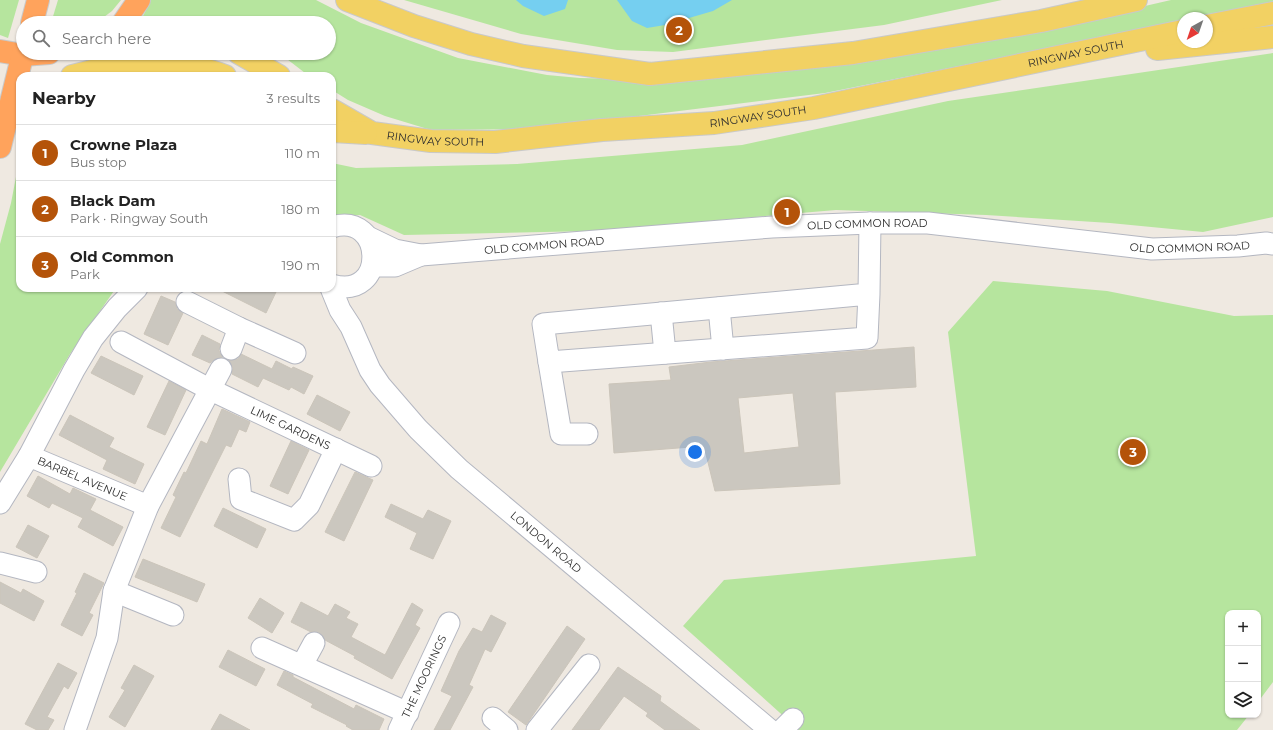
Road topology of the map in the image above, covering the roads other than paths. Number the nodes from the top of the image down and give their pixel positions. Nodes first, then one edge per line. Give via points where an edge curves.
1 (38, 0) edge
2 (139, 0) edge
3 (347, 0) edge
4 (1111, 0) edge
5 (1136, 0) edge
6 (1273, 13) edge
7 (34, 16) edge
8 (128, 16) edge
9 (1041, 21) junction
10 (1213, 25) edge
11 (1177, 32) edge
12 (1273, 37) edge
13 (0, 51) edge
14 (16, 53) edge
15 (22, 60) edge
16 (251, 60) edge
17 (1023, 63) junction
18 (20, 72) edge
19 (90, 72) edge
20 (212, 72) edge
21 (271, 72) edge
22 (16, 95) edge
23 (13, 112) edge
24 (336, 112) edge
25 (336, 131) edge
26 (372, 133) junction
27 (0, 147) edge
28 (870, 223) junction
29 (336, 226) edge
30 (368, 237) junction
31 (1271, 242) edge
32 (421, 255) junction
33 (367, 274) junction
34 (336, 286) edge
35 (132, 292) edge
36 (333, 292) edge
37 (869, 294) junction
38 (187, 302) dead end
39 (719, 308) junction
40 (661, 313) junction
41 (239, 328) junction
42 (351, 328) junction
43 (121, 342) dead end
44 (231, 349) dead end
45 (723, 349) junction
46 (295, 353) dead end
47 (664, 353) junction
48 (549, 362) junction
49 (221, 368) dead end
50 (209, 389) junction
51 (587, 434) dead end
52 (336, 449) junction
53 (29, 456) junction
54 (371, 466) dead end
55 (239, 479) dead end
56 (0, 502) edge
57 (148, 506) junction
58 (0, 563) edge
59 (36, 572) dead end
60 (114, 591) junction
61 (172, 615) dead end
62 (449, 623) dead end
63 (314, 643) dead end
64 (262, 648) dead end
65 (302, 665) junction
66 (589, 665) dead end
67 (403, 722) edge
68 (77, 730) edge
69 (537, 730) edge
70 (770, 730) edge

1 - 7 highway
2 - 8 highway
3 - 9 main road via 414,26 471,44 523,56 650,74 853,54
4 - 9 main road
5 - 9 main road
6 - 10 main road
11 - 17 main road, RINGWAY SOUTH
12 - 17 main road
13 - 14 highway
15 - 18 highway
16 - 21 main road
17 - 26 main road, RINGWAY SOUTH via 814,108 714,123 602,130 495,142 431,142
19 - 20 main road via 154,64 181,65
22 - 23 highway
23 - 27 highway
24 - 26 main road, RINGWAY SOUTH
25 - 26 main road
28 - 31 street, OLD COMMON ROAD via 928,223 1152,249 1238,246
28 - 32 street, OLD COMMON ROAD via 772,227
28 - 37 street
29 - 30 street, OLD COMMON ROAD via 350,226
30 - 32 street, OLD COMMON ROAD via 395,250
30 - 33 street via 374,250
32 - 33 street, OLD COMMON ROAD
33 - 34 street, OLD COMMON ROAD via 350,287
33 - 42 street, LONDON ROAD via 352,307
35 - 53 street, BARBEL AVENUE via 93,338
36 - 42 street, LONDON ROAD
37 - 39 street
37 - 45 street via 867,338
38 - 41 street
39 - 40 street
39 - 45 street
40 - 47 street
40 - 48 street via 544,324
41 - 44 street
41 - 46 street
42 - 70 street, LONDON ROAD via 370,370 380,385 418,429 459,469
43 - 50 street, LIME GARDENS
45 - 47 street
47 - 48 street
48 - 51 street via 561,434
49 - 50 street
50 - 52 street, LIME GARDENS
50 - 57 street
52 - 54 street, LIME GARDENS
52 - 55 street via 309,505 294,520 241,499
53 - 56 street
53 - 57 street, BARBEL AVENUE
57 - 60 street
58 - 59 street
60 - 61 street
60 - 68 street via 107,638
62 - 67 street, THE MOORINGS
63 - 65 street
64 - 65 street
65 - 67 street
66 - 69 street

